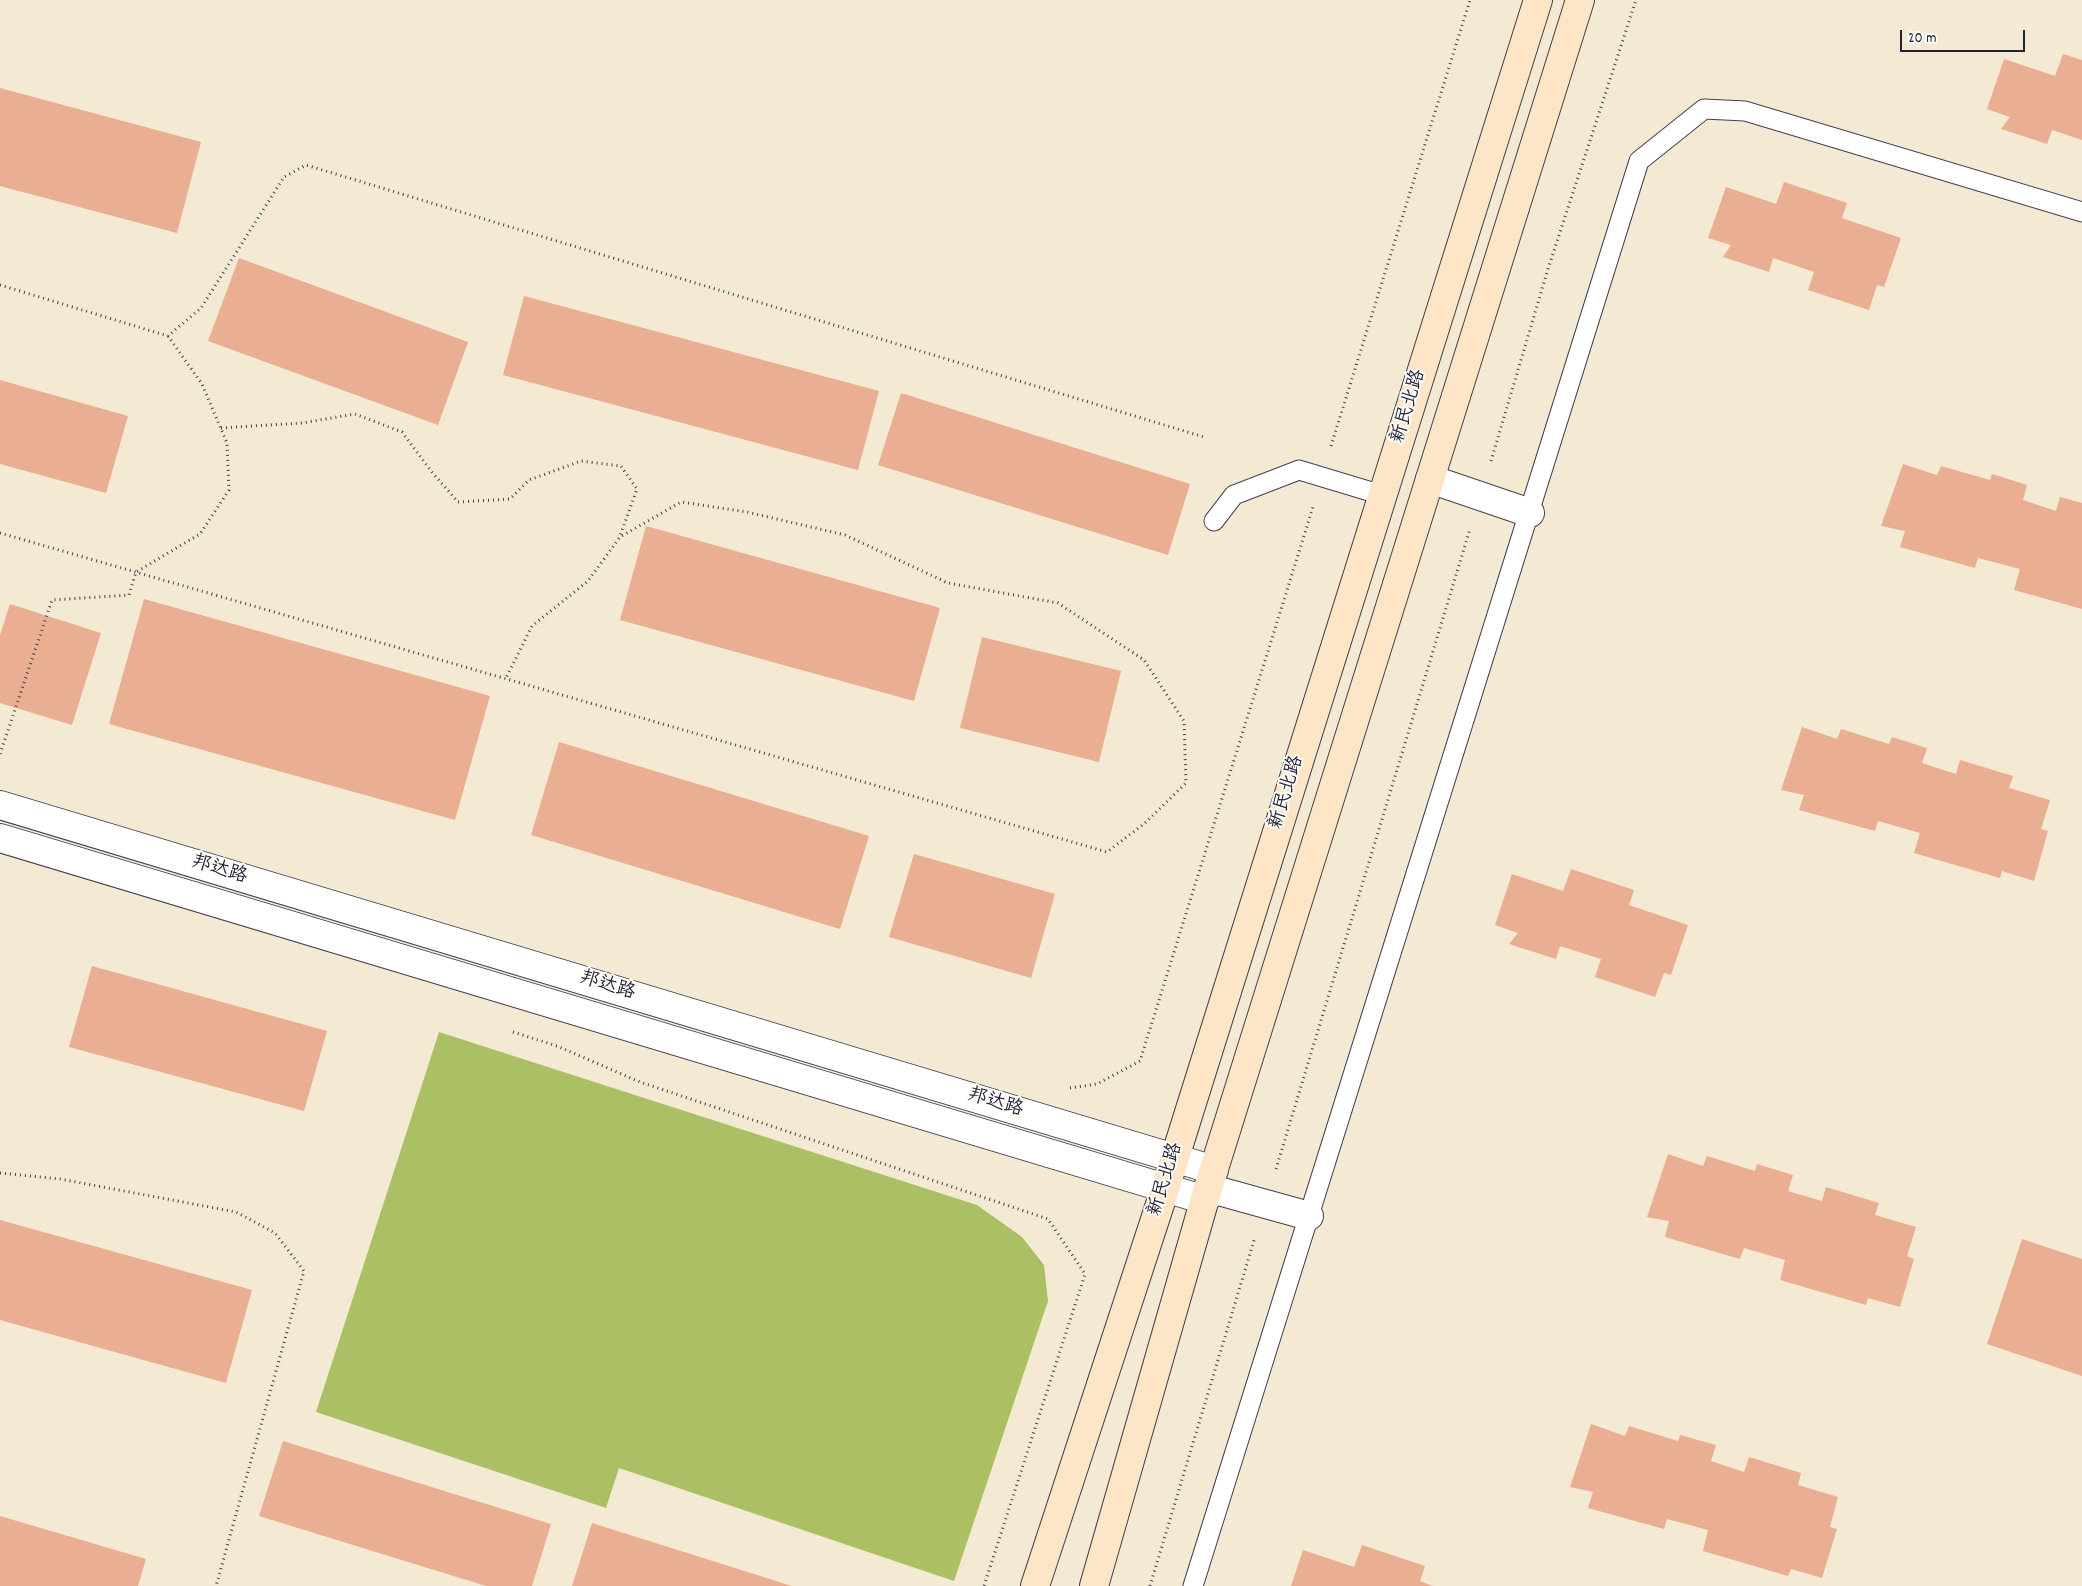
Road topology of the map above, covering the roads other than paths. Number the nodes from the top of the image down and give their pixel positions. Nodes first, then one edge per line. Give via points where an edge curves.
1 (1538, 0) edge
2 (1580, 0) edge
3 (2082, 212) edge
4 (1430, 479) junction
5 (1382, 495) junction
6 (1530, 513) junction
7 (1214, 521) dead end
8 (0, 805) edge
9 (0, 838) edge
10 (1174, 1158) junction
11 (1209, 1186) junction
12 (1165, 1189) junction
13 (1309, 1216) junction
14 (1036, 1586) edge
15 (1094, 1586) edge
16 (1193, 1586) edge

1 - 5 street, 新民北路
2 - 4 street
3 - 6 lane via 1745,111 1704,109 1639,161
4 - 6 street
4 - 11 street
5 - 7 lane via 1299,470 1234,495
5 - 10 street, 新民北路
6 - 13 lane
8 - 10 street, 邦达路
9 - 12 street, 邦达路
10 - 11 street, 邦达路
10 - 12 street, 新民北路
11 - 12 street, 邦达路
11 - 13 street
11 - 15 street
12 - 14 street, 新民北路
13 - 16 lane

